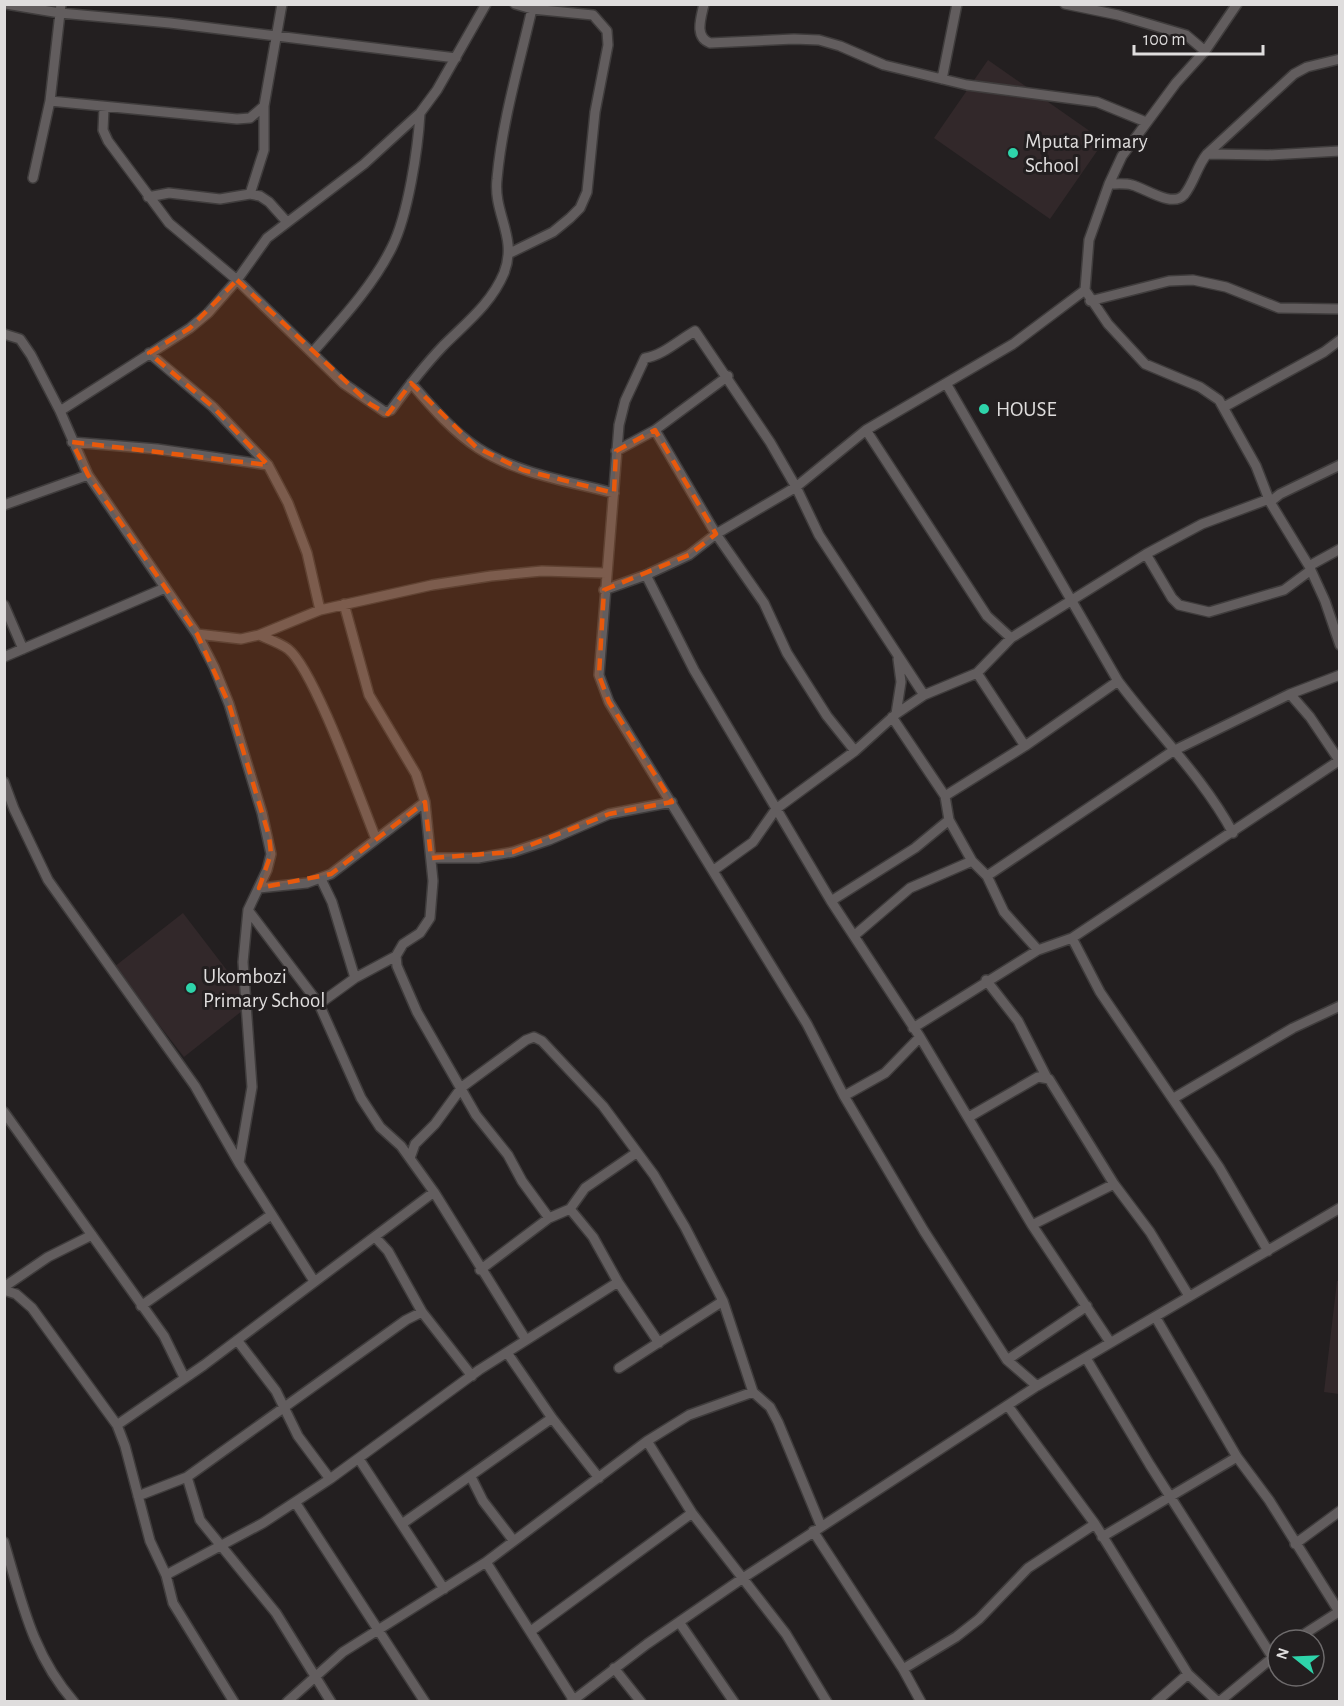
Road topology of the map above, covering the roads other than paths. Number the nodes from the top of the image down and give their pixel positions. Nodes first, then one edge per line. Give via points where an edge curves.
1 (6, 4) edge
2 (282, 4) edge
3 (486, 4) edge
4 (515, 4) edge
5 (704, 4) edge
6 (957, 4) edge
7 (1065, 4) edge
8 (1237, 4) edge
9 (60, 9) edge
10 (532, 9) junction
11 (277, 36) junction
12 (1205, 51) junction
13 (456, 58) junction
14 (1340, 59) edge
15 (942, 79) junction
16 (50, 101) junction
17 (264, 106) junction
18 (104, 108) junction
19 (420, 113) junction
20 (1146, 122) junction
21 (1340, 151) edge
22 (1207, 154) junction
23 (33, 178) dead end
24 (1109, 184) junction
25 (250, 194) junction
26 (148, 197) junction
27 (287, 222) junction
28 (510, 253) junction
29 (237, 280) junction
30 (1085, 290) junction
31 (1090, 302) junction
32 (1340, 309) edge
33 (4, 334) edge
34 (1340, 340) edge
35 (149, 353) junction
36 (312, 353) junction
37 (728, 376) junction
38 (411, 383) junction
39 (947, 385) junction
40 (1224, 407) junction
41 (60, 411) junction
42 (656, 430) junction
43 (866, 430) junction
44 (72, 442) junction
45 (616, 452) junction
46 (268, 465) junction
47 (1340, 465) edge
48 (88, 476) junction
49 (796, 487) junction
50 (614, 493) junction
51 (1270, 500) junction
52 (4, 505) edge
53 (716, 534) junction
54 (1340, 549) edge
55 (1146, 554) junction
56 (1310, 568) junction
57 (606, 573) junction
58 (646, 575) junction
59 (165, 588) junction
60 (604, 590) junction
61 (1073, 600) junction
62 (344, 604) junction
63 (4, 605) edge
64 (320, 610) junction
65 (197, 634) junction
66 (259, 635) junction
67 (1011, 638) junction
68 (1340, 645) edge
69 (892, 646) junction
70 (22, 649) junction
71 (4, 657) edge
72 (977, 673) junction
73 (1340, 675) edge
74 (1118, 681) junction
75 (1290, 694) junction
76 (924, 695) junction
77 (894, 715) junction
78 (1025, 746) junction
79 (855, 751) junction
80 (1173, 751) junction
81 (1339, 760) edge
82 (4, 782) edge
83 (945, 796) junction
84 (425, 802) junction
85 (672, 802) junction
86 (776, 809) junction
87 (9, 811) edge
88 (949, 820) junction
89 (1233, 833) junction
90 (376, 838) junction
91 (431, 858) junction
92 (972, 861) junction
93 (714, 870) junction
94 (987, 876) junction
95 (321, 879) junction
96 (259, 888) junction
97 (831, 901) junction
98 (248, 910) junction
99 (855, 935) junction
100 (1072, 938) junction
101 (1038, 950) junction
102 (396, 956) junction
103 (355, 978) junction
104 (986, 980) junction
105 (319, 1004) junction
106 (1340, 1006) edge
107 (913, 1028) junction
108 (920, 1036) junction
109 (1046, 1076) junction
110 (462, 1087) junction
111 (844, 1096) junction
112 (1174, 1098) junction
113 (4, 1112) edge
114 (969, 1117) junction
115 (636, 1153) junction
116 (410, 1158) junction
117 (239, 1163) junction
118 (1114, 1184) junction
119 (434, 1192) junction
120 (1340, 1208) edge
121 (570, 1209) junction
122 (271, 1215) junction
123 (549, 1218) junction
124 (1032, 1225) junction
125 (92, 1235) junction
126 (375, 1237) junction
127 (1268, 1251) junction
128 (480, 1270) junction
129 (314, 1281) junction
130 (618, 1282) junction
131 (4, 1288) edge
132 (1189, 1296) junction
133 (723, 1301) junction
134 (141, 1306) junction
135 (1087, 1306) junction
136 (422, 1312) junction
137 (1156, 1318) junction
138 (237, 1340) junction
139 (526, 1340) junction
140 (1110, 1342) junction
141 (659, 1343) junction
142 (508, 1354) junction
143 (1086, 1358) junction
144 (1007, 1360) junction
145 (619, 1368) dead end
146 (472, 1376) junction
147 (184, 1377) junction
148 (1037, 1386) junction
149 (753, 1392) junction
150 (1008, 1406) junction
151 (283, 1407) junction
152 (552, 1418) junction
153 (117, 1425) junction
154 (648, 1441) junction
155 (1237, 1457) junction
156 (359, 1459) junction
157 (187, 1477) junction
158 (471, 1477) junction
159 (599, 1478) junction
160 (330, 1479) junction
161 (138, 1496) junction
162 (1169, 1496) junction
163 (295, 1502) junction
164 (1340, 1511) edge
165 (692, 1513) junction
166 (402, 1524) junction
167 (1095, 1524) junction
168 (817, 1529) junction
169 (1102, 1537) junction
170 (513, 1540) junction
171 (4, 1542) edge
172 (1295, 1544) junction
173 (223, 1545) junction
174 (486, 1562) junction
175 (166, 1575) junction
176 (743, 1578) junction
177 (444, 1589) junction
178 (1339, 1611) edge
179 (679, 1622) junction
180 (1314, 1628) edge
181 (378, 1629) junction
182 (531, 1631) junction
183 (1266, 1642) edge
184 (1266, 1662) edge
185 (614, 1668) junction
186 (903, 1669) junction
187 (1188, 1674) junction
188 (316, 1678) junction
189 (572, 1700) edge
190 (74, 1701) edge
191 (234, 1701) edge
192 (287, 1701) edge
193 (331, 1701) edge
194 (426, 1701) edge
195 (641, 1701) edge
196 (734, 1701) edge
197 (827, 1701) edge
198 (921, 1701) edge
199 (1156, 1701) edge
200 (1218, 1701) edge

1 - 9 street
2 - 11 street
3 - 13 street
4 - 10 street
5 - 15 street via 700,33 702,40 710,43 819,40 884,65
6 - 15 street
7 - 12 street via 1186,35
8 - 12 street
9 - 11 street
9 - 16 street
10 - 28 street via 499,153 496,183
10 - 28 street via 593,15 607,31 608,45 595,112 587,192 580,208 553,232
11 - 13 street
11 - 17 street
12 - 20 street
13 - 19 street
14 - 22 street via 1294,74
15 - 20 street via 1097,102
16 - 18 street
16 - 23 street
17 - 18 street via 250,118 237,119
17 - 25 street via 264,150
18 - 26 street via 103,130
19 - 27 street via 364,164
19 - 36 street via 407,198 392,247 344,316
20 - 24 street via 1122,156
21 - 22 street
22 - 24 street via 1198,164 1184,196 1177,199 1132,185
24 - 30 street via 1089,240
25 - 26 street via 220,199 169,193
25 - 27 street via 269,202
26 - 29 street via 169,223
27 - 29 street via 267,238
28 - 38 street via 504,272 483,307
29 - 35 street via 190,328
29 - 36 street
30 - 31 street
30 - 39 street via 1013,344
31 - 32 street via 1169,281 1193,280 1226,287 1279,308
31 - 40 street via 1145,364 1200,387
33 - 41 street via 20,339
34 - 40 street
35 - 41 street
35 - 46 street via 213,407
36 - 38 street via 343,383 385,412 391,410
37 - 42 street
37 - 45 street via 695,332 656,357 645,358 625,401
37 - 49 street
38 - 50 street via 453,428 498,459 523,470
39 - 43 street
39 - 61 street
40 - 51 street
41 - 44 street
42 - 45 street
42 - 53 street
43 - 49 street
43 - 67 street via 987,616
44 - 46 street via 158,449
44 - 48 street
45 - 50 street
46 - 64 street via 307,553
47 - 51 street
48 - 52 street
48 - 59 street
49 - 53 street
49 - 69 street via 819,535
50 - 57 street
51 - 55 street via 1202,524
51 - 56 street
53 - 58 street via 689,555
53 - 79 street via 764,603 787,653 821,707
54 - 56 street
55 - 56 street via 1179,605 1209,612 1284,591
55 - 61 street
56 - 68 street
57 - 60 street
57 - 62 street via 542,571 491,576
58 - 60 street
58 - 86 street via 694,670
59 - 65 street
59 - 70 street
60 - 85 street via 599,675 609,702
61 - 67 street
61 - 74 street
62 - 64 street
62 - 84 street via 369,695 416,774
63 - 70 street
64 - 66 street
65 - 66 street via 241,639
65 - 96 street via 229,704 268,836 271,854
66 - 90 street via 288,649 299,661
67 - 72 street
69 - 76 street
69 - 77 street via 901,682
70 - 71 street
72 - 76 street
72 - 78 street
73 - 75 street
74 - 78 street
74 - 80 street
75 - 80 street
75 - 81 street
76 - 77 street
77 - 79 street
77 - 83 street
78 - 83 street
79 - 86 street
80 - 89 street via 1205,786
80 - 94 street
81 - 89 street
82 - 87 street
83 - 88 street
84 - 90 street
84 - 91 street
85 - 91 street via 609,814 513,852 478,858
85 - 93 street
86 - 93 street via 753,842
86 - 97 street
87 - 117 street via 48,880 195,1086
88 - 92 street
88 - 97 street via 915,848
89 - 100 street
90 - 95 street
91 - 102 street via 430,918
92 - 94 street
92 - 99 street via 910,888
93 - 111 street via 807,1024
94 - 101 street via 1004,912
95 - 96 street
95 - 103 street
96 - 98 street
97 - 99 street
98 - 105 street
98 - 117 street via 243,962 252,1087
99 - 107 street
100 - 101 street
100 - 112 street via 1100,992
101 - 104 street
102 - 103 street
102 - 110 street via 417,1012
103 - 105 street
104 - 107 street
104 - 109 street via 1018,1021
105 - 116 street via 361,1098 380,1127
106 - 112 street via 1293,1028
107 - 108 street
108 - 111 street via 885,1073
108 - 114 street
109 - 114 street via 1028,1082
109 - 118 street
110 - 115 street via 519,1044 538,1038 603,1106
110 - 116 street via 415,1144
110 - 123 street via 476,1115
111 - 144 street
112 - 127 street
113 - 125 street
114 - 124 street
115 - 121 street via 585,1188
115 - 133 street via 685,1227
116 - 119 street
117 - 122 street
118 - 124 street
118 - 132 street via 1150,1232
119 - 126 street
119 - 128 street
120 - 127 street
121 - 123 street
121 - 130 street via 593,1237
122 - 129 street
122 - 134 street
123 - 128 street
124 - 135 street
125 - 131 street via 48,1257
125 - 134 street
126 - 129 street
126 - 136 street via 388,1251
127 - 132 street
128 - 139 street
129 - 138 street
130 - 139 street
130 - 141 street
131 - 153 street via 32,1308
132 - 137 street
133 - 141 street
133 - 149 street
134 - 147 street via 164,1336
135 - 140 street
135 - 144 street
136 - 146 street
136 - 151 street
137 - 140 street
137 - 155 street
138 - 147 street
138 - 151 street via 276,1391
139 - 142 street
140 - 143 street
141 - 145 street
142 - 146 street
142 - 152 street
143 - 148 street
143 - 162 street
144 - 148 street
146 - 156 street
147 - 153 street
148 - 150 street
149 - 154 street via 689,1415
149 - 168 street via 770,1407 778,1422
150 - 167 street
150 - 168 street
151 - 157 street
151 - 160 street via 298,1436
152 - 158 street
152 - 159 street
153 - 161 street
154 - 159 street
154 - 165 street
155 - 162 street
155 - 172 street
156 - 160 street
156 - 166 street
157 - 161 street
157 - 173 street via 200,1520 216,1542
158 - 166 street
158 - 170 street via 483,1501
159 - 170 street
160 - 163 street
161 - 175 street via 150,1541
162 - 169 street
162 - 183 street
163 - 173 street
163 - 181 street
164 - 172 street
165 - 176 street
165 - 182 street
166 - 177 street
167 - 169 street
167 - 186 street via 1028,1568 980,1619
168 - 176 street
168 - 186 street
169 - 187 street
170 - 174 street
171 - 190 street via 32,1634 51,1674
172 - 178 street
173 - 175 street
173 - 188 street via 276,1613
174 - 177 street
174 - 182 street
175 - 191 street via 173,1603
176 - 179 street
176 - 197 street via 786,1634
177 - 181 street
178 - 180 street
179 - 185 street
179 - 196 street
181 - 188 street via 343,1652
181 - 194 street
182 - 189 street
184 - 200 street
185 - 189 street
185 - 195 street
186 - 198 street
187 - 199 street
187 - 200 street
188 - 192 street
188 - 193 street

